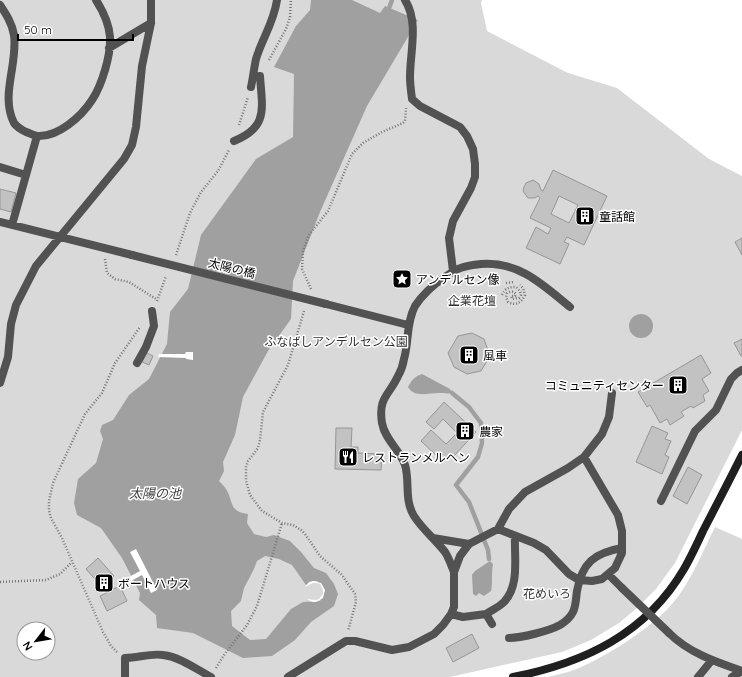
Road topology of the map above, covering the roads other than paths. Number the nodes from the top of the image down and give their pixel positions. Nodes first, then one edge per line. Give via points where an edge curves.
1 (96, 0) edge
2 (151, 0) edge
3 (277, 0) edge
4 (405, 0) edge
5 (0, 5) edge
6 (151, 23) junction
7 (109, 48) junction
8 (260, 76) dead end
9 (251, 87) dead end
10 (3, 93) edge
11 (37, 136) junction
12 (234, 141) dead end
13 (0, 167) edge
14 (26, 175) junction
15 (0, 222) edge
16 (12, 225) junction
17 (60, 237) junction
18 (453, 271) junction
19 (570, 308) dead end
20 (152, 311) dead end
21 (408, 325) junction
22 (137, 363) dead end
23 (742, 370) edge
24 (0, 383) edge
25 (612, 393) dead end
26 (742, 455) edge
27 (584, 457) junction
28 (660, 501) dead end
29 (498, 529) junction
30 (515, 536) junction
31 (433, 538) junction
32 (469, 544) junction
33 (622, 548) junction
34 (454, 572) junction
35 (608, 574) junction
36 (579, 580) junction
37 (451, 614) junction
38 (486, 614) junction
39 (492, 624) dead end
40 (509, 638) dead end
41 (712, 660) junction
42 (742, 671) edge
43 (125, 677) edge
44 (211, 677) edge
45 (288, 677) edge
46 (513, 677) edge
47 (698, 677) edge
48 (732, 677) edge

1 - 7 street via 108,23
2 - 6 street
3 - 9 street via 272,22 256,60
4 - 18 street via 413,22 410,77 412,99 460,128 473,149 475,177 453,221 449,238
5 - 10 street via 11,24 14,40
6 - 7 street
6 - 17 street via 142,66 132,145 124,159
7 - 11 street via 100,82 81,115 57,131
8 - 12 street via 260,119 252,132
10 - 11 street via 7,112 15,124
11 - 14 street
13 - 14 street
14 - 16 street
15 - 16 street, 太陽の橋
16 - 17 street, 太陽の橋
17 - 21 street, 太陽の橋, bridge
17 - 24 street via 36,266 16,305 11,324 8,357
18 - 19 street via 463,266 494,263 511,267 540,283
18 - 21 street via 423,295
20 - 22 street via 154,326
21 - 31 street via 405,358 386,395 381,413 388,440 406,466 409,505 414,516
23 - 28 street via 731,379 716,410 695,431
25 - 27 street via 609,417 602,434
26 - 46 street via 684,569 645,618 581,658
27 - 29 street via 525,492 509,509
27 - 33 street via 618,515 622,531
29 - 30 street
29 - 32 street
30 - 36 street via 546,550 569,574
30 - 38 street via 515,576 512,588 504,602
31 - 32 street
31 - 34 street via 446,554
32 - 34 street via 460,556
33 - 35 street via 615,568
33 - 36 street via 600,553 591,559
34 - 37 street via 454,607
35 - 36 street via 602,579
35 - 41 street, bridge via 680,644
36 - 40 street via 573,611 568,620 560,626 520,638
37 - 38 street via 463,617
37 - 45 street via 434,634 409,646 392,650 346,641
38 - 39 street
41 - 42 street
41 - 47 street
42 - 48 street
43 - 44 street via 125,658 153,654 186,663

